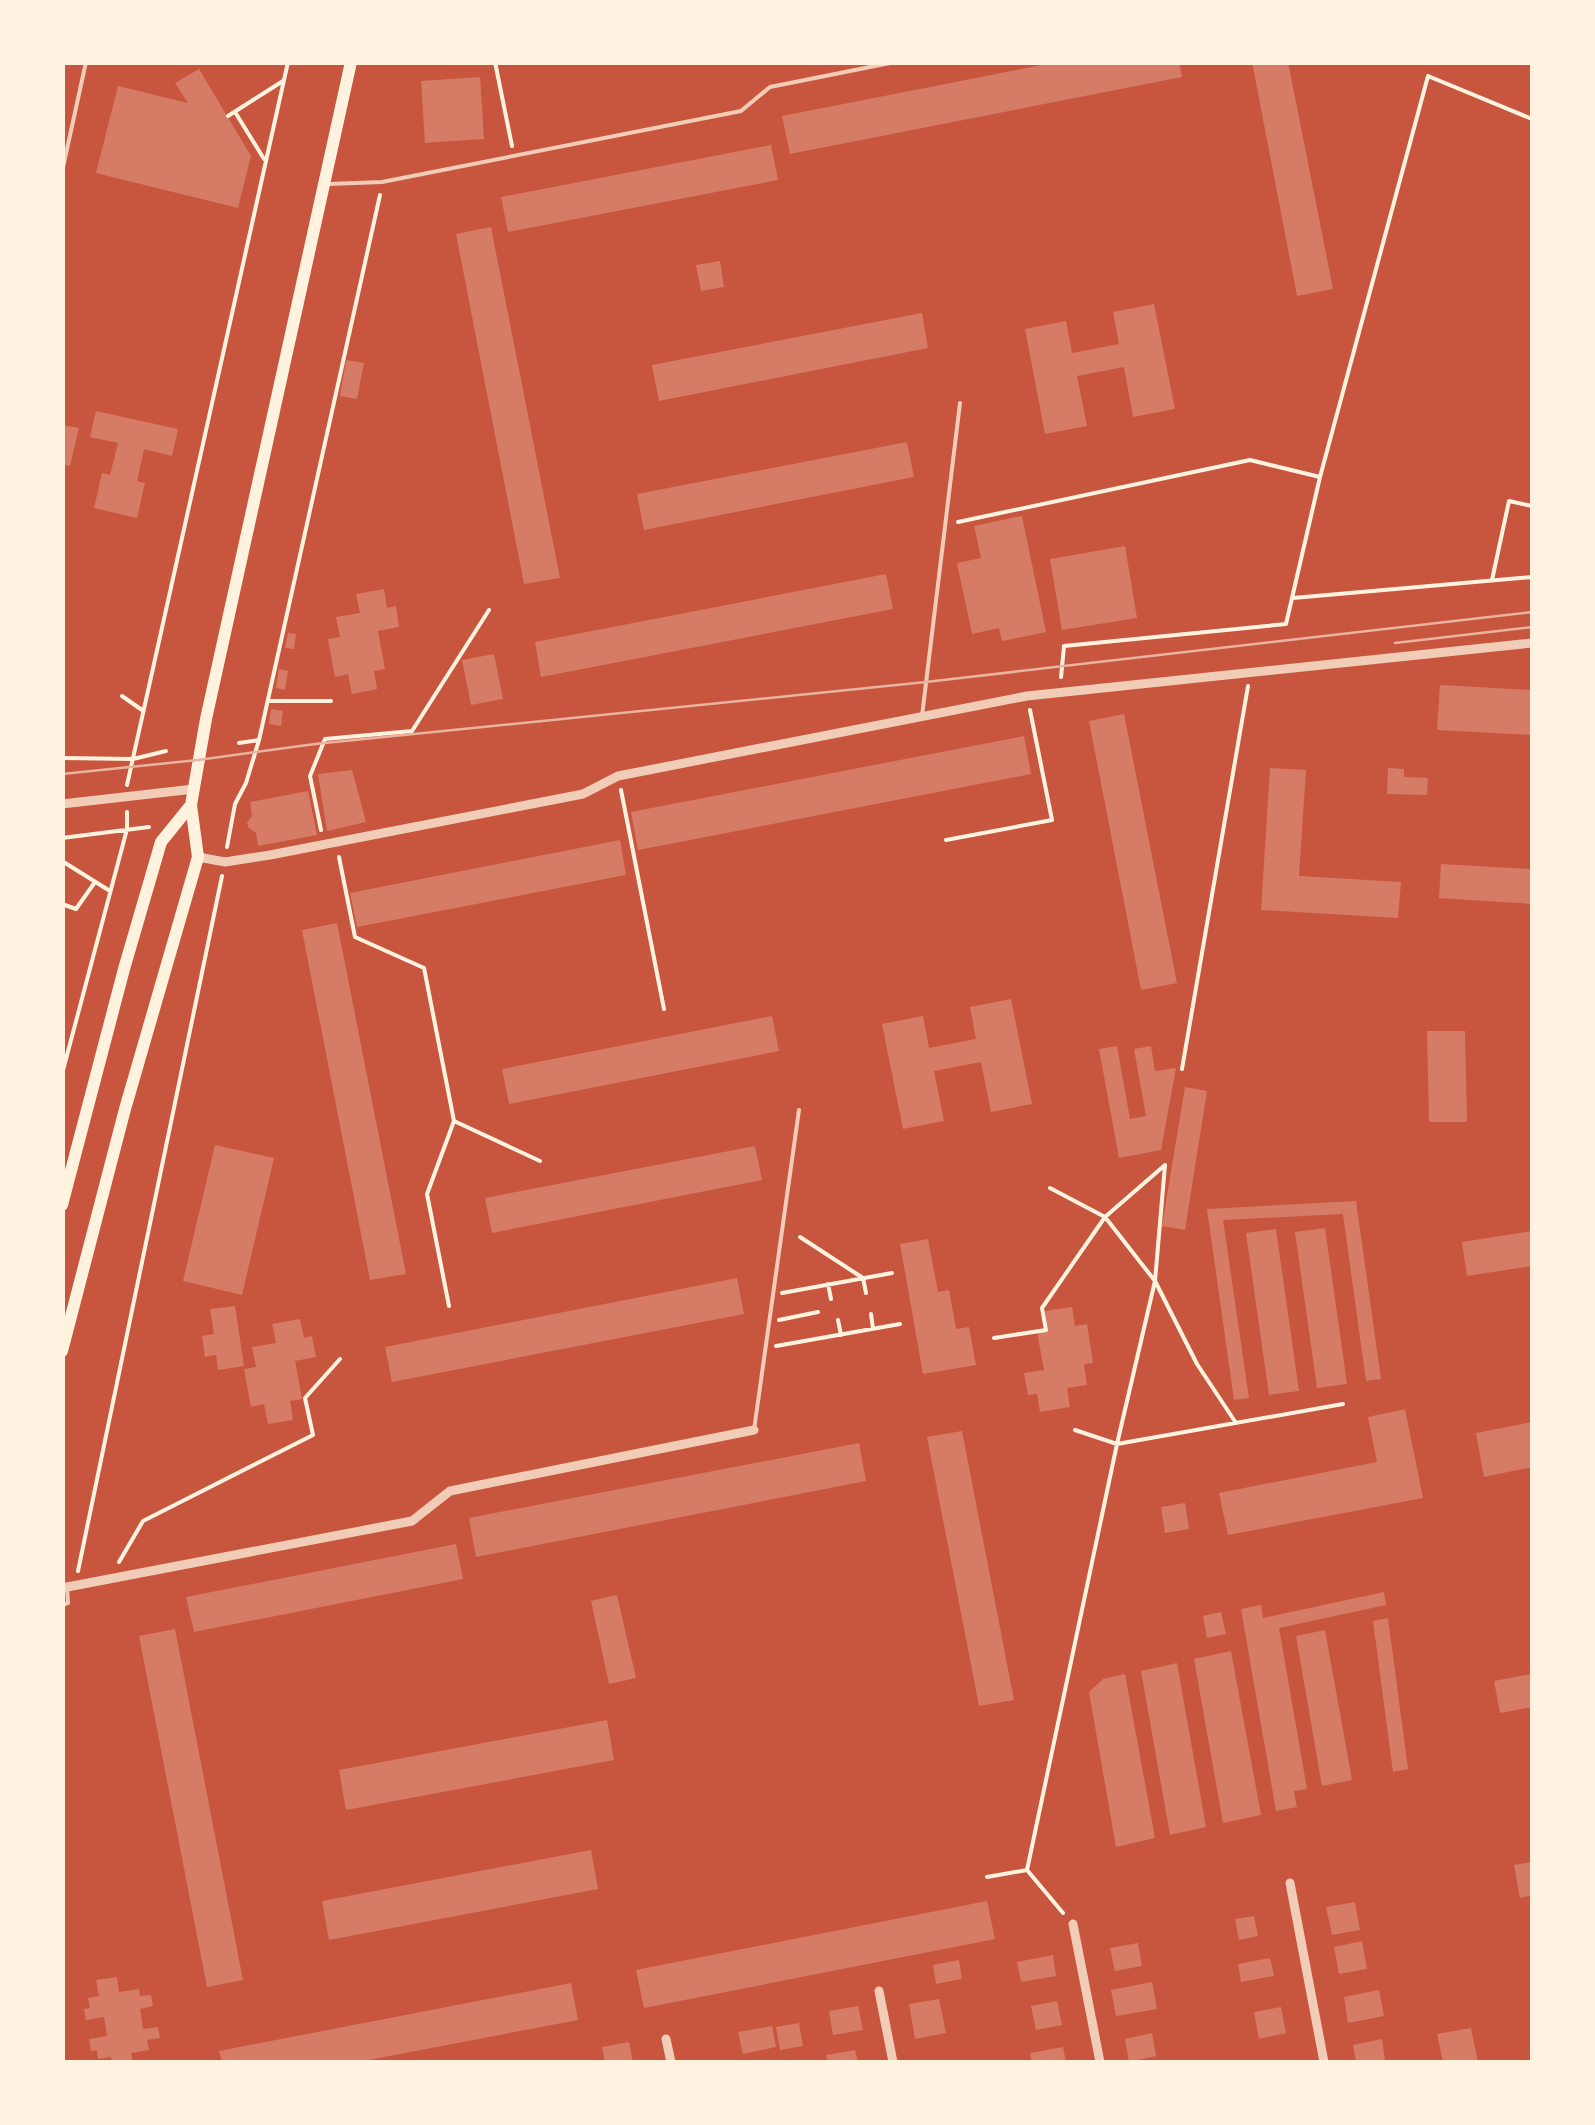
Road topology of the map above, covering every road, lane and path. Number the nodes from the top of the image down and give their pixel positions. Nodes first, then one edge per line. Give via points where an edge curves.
1 (86, 62) edge
2 (288, 62) edge
3 (351, 62) edge
4 (495, 62) edge
5 (895, 62) edge
6 (284, 81) junction
7 (235, 112) junction
8 (228, 116) dead end
9 (1532, 118) edge
10 (514, 155) junction
11 (265, 162) junction
12 (62, 172) edge
13 (382, 182) junction
14 (324, 184) junction
15 (960, 403) dead end
16 (1320, 477) junction
17 (1532, 506) edge
18 (945, 524) junction
19 (1532, 577) edge
20 (1492, 580) junction
21 (1292, 598) junction
22 (489, 610) dead end
23 (1532, 643) edge
24 (1251, 672) junction
25 (1060, 692) junction
26 (122, 696) dead end
27 (1027, 696) junction
28 (268, 701) junction
29 (331, 701) dead end
30 (142, 710) junction
31 (922, 716) junction
32 (259, 740) junction
33 (240, 743) dead end
34 (166, 751) dead end
35 (62, 758) edge
36 (133, 759) junction
37 (618, 776) junction
38 (194, 789) junction
39 (126, 791) dead end
40 (62, 804) edge
41 (191, 805) junction
42 (126, 808) dead end
43 (149, 827) dead end
44 (128, 828) junction
45 (62, 838) edge
46 (946, 840) dead end
47 (216, 841) dead end
48 (336, 842) junction
49 (228, 843) junction
50 (324, 844) junction
51 (198, 857) junction
52 (62, 861) edge
53 (225, 862) junction
54 (95, 882) junction
55 (110, 891) junction
56 (62, 904) edge
57 (664, 1009) dead end
58 (1182, 1069) dead end
59 (62, 1074) edge
60 (799, 1110) dead end
61 (454, 1121) junction
62 (540, 1161) dead end
63 (1050, 1188) dead end
64 (62, 1205) edge
65 (1104, 1217) junction
66 (800, 1237) dead end
67 (892, 1272) dead end
68 (863, 1278) junction
69 (1155, 1281) junction
70 (828, 1284) junction
71 (866, 1293) dead end
72 (773, 1295) junction
73 (831, 1299) dead end
74 (448, 1306) dead end
75 (818, 1312) dead end
76 (871, 1314) dead end
77 (838, 1320) dead end
78 (769, 1322) junction
79 (900, 1324) dead end
80 (874, 1328) junction
81 (841, 1334) junction
82 (994, 1338) dead end
83 (766, 1348) junction
84 (62, 1351) edge
85 (340, 1359) dead end
86 (1342, 1404) dead end
87 (1236, 1423) junction
88 (754, 1430) joint
89 (1076, 1430) dead end
90 (1117, 1444) junction
91 (109, 1579) junction
92 (68, 1587) edge
93 (62, 1605) edge
94 (1026, 1870) junction
95 (987, 1876) dead end
96 (1290, 1882) dead end
97 (1073, 1924) joint
98 (879, 1991) dead end
99 (666, 2039) dead end
100 (671, 2062) edge
101 (893, 2062) edge
102 (1100, 2062) edge
103 (1324, 2062) edge

1 - 12 lane
2 - 6 path
3 - 14 main road
4 - 10 path
5 - 10 lane via 770,87 741,111
6 - 7 path
6 - 11 path
7 - 8 path
7 - 11 path
9 - 16 path via 1428,76
10 - 13 lane
11 - 30 path
13 - 14 lane
13 - 28 path
14 - 38 main road
15 - 18 lane
16 - 18 path via 1250,460
16 - 21 path
17 - 20 path via 1509,502
18 - 31 lane
19 - 20 path
20 - 21 path
21 - 25 path via 1286,624 1064,646
22 - 50 path via 412,731 326,739 310,776
23 - 24 street
24 - 25 street
24 - 58 path
25 - 27 street
26 - 30 path
27 - 31 street
27 - 46 path via 1052,820
28 - 29 path
28 - 32 path
30 - 36 path
31 - 37 street
32 - 33 path
32 - 49 path
34 - 36 path
35 - 36 path
36 - 39 path
37 - 48 street via 583,794
37 - 57 path
38 - 40 street
38 - 41 main road
41 - 51 main road
41 - 64 main road via 161,842
42 - 44 path
43 - 44 path
44 - 45 path
44 - 55 path
47 - 49 path
48 - 50 street
48 - 61 path via 355,937 424,968
49 - 53 path
50 - 53 street
51 - 53 street
51 - 84 main road
52 - 54 path
53 - 92 path
54 - 55 path
54 - 56 path via 76,910
55 - 59 path
60 - 72 lane
61 - 62 path
61 - 74 path via 426,1194
63 - 65 path
65 - 69 path
65 - 69 path via 1165,1165
65 - 82 path via 1042,1308 1046,1330
66 - 68 path
67 - 68 path
68 - 70 path
68 - 71 path
69 - 87 path
69 - 90 path
70 - 72 path
70 - 73 path
72 - 78 lane
75 - 78 path
76 - 80 path
77 - 81 path
78 - 83 lane
79 - 80 path
80 - 81 path
81 - 83 path
83 - 88 lane
85 - 91 path via 306,1398 312,1435 142,1522
86 - 87 path
87 - 90 path
88 - 91 street via 450,1491 412,1521
89 - 90 path
90 - 94 path
91 - 92 street
92 - 93 lane via 68,1604
94 - 95 path
94 - 97 path
96 - 103 street
97 - 102 street
98 - 101 street
99 - 100 street

